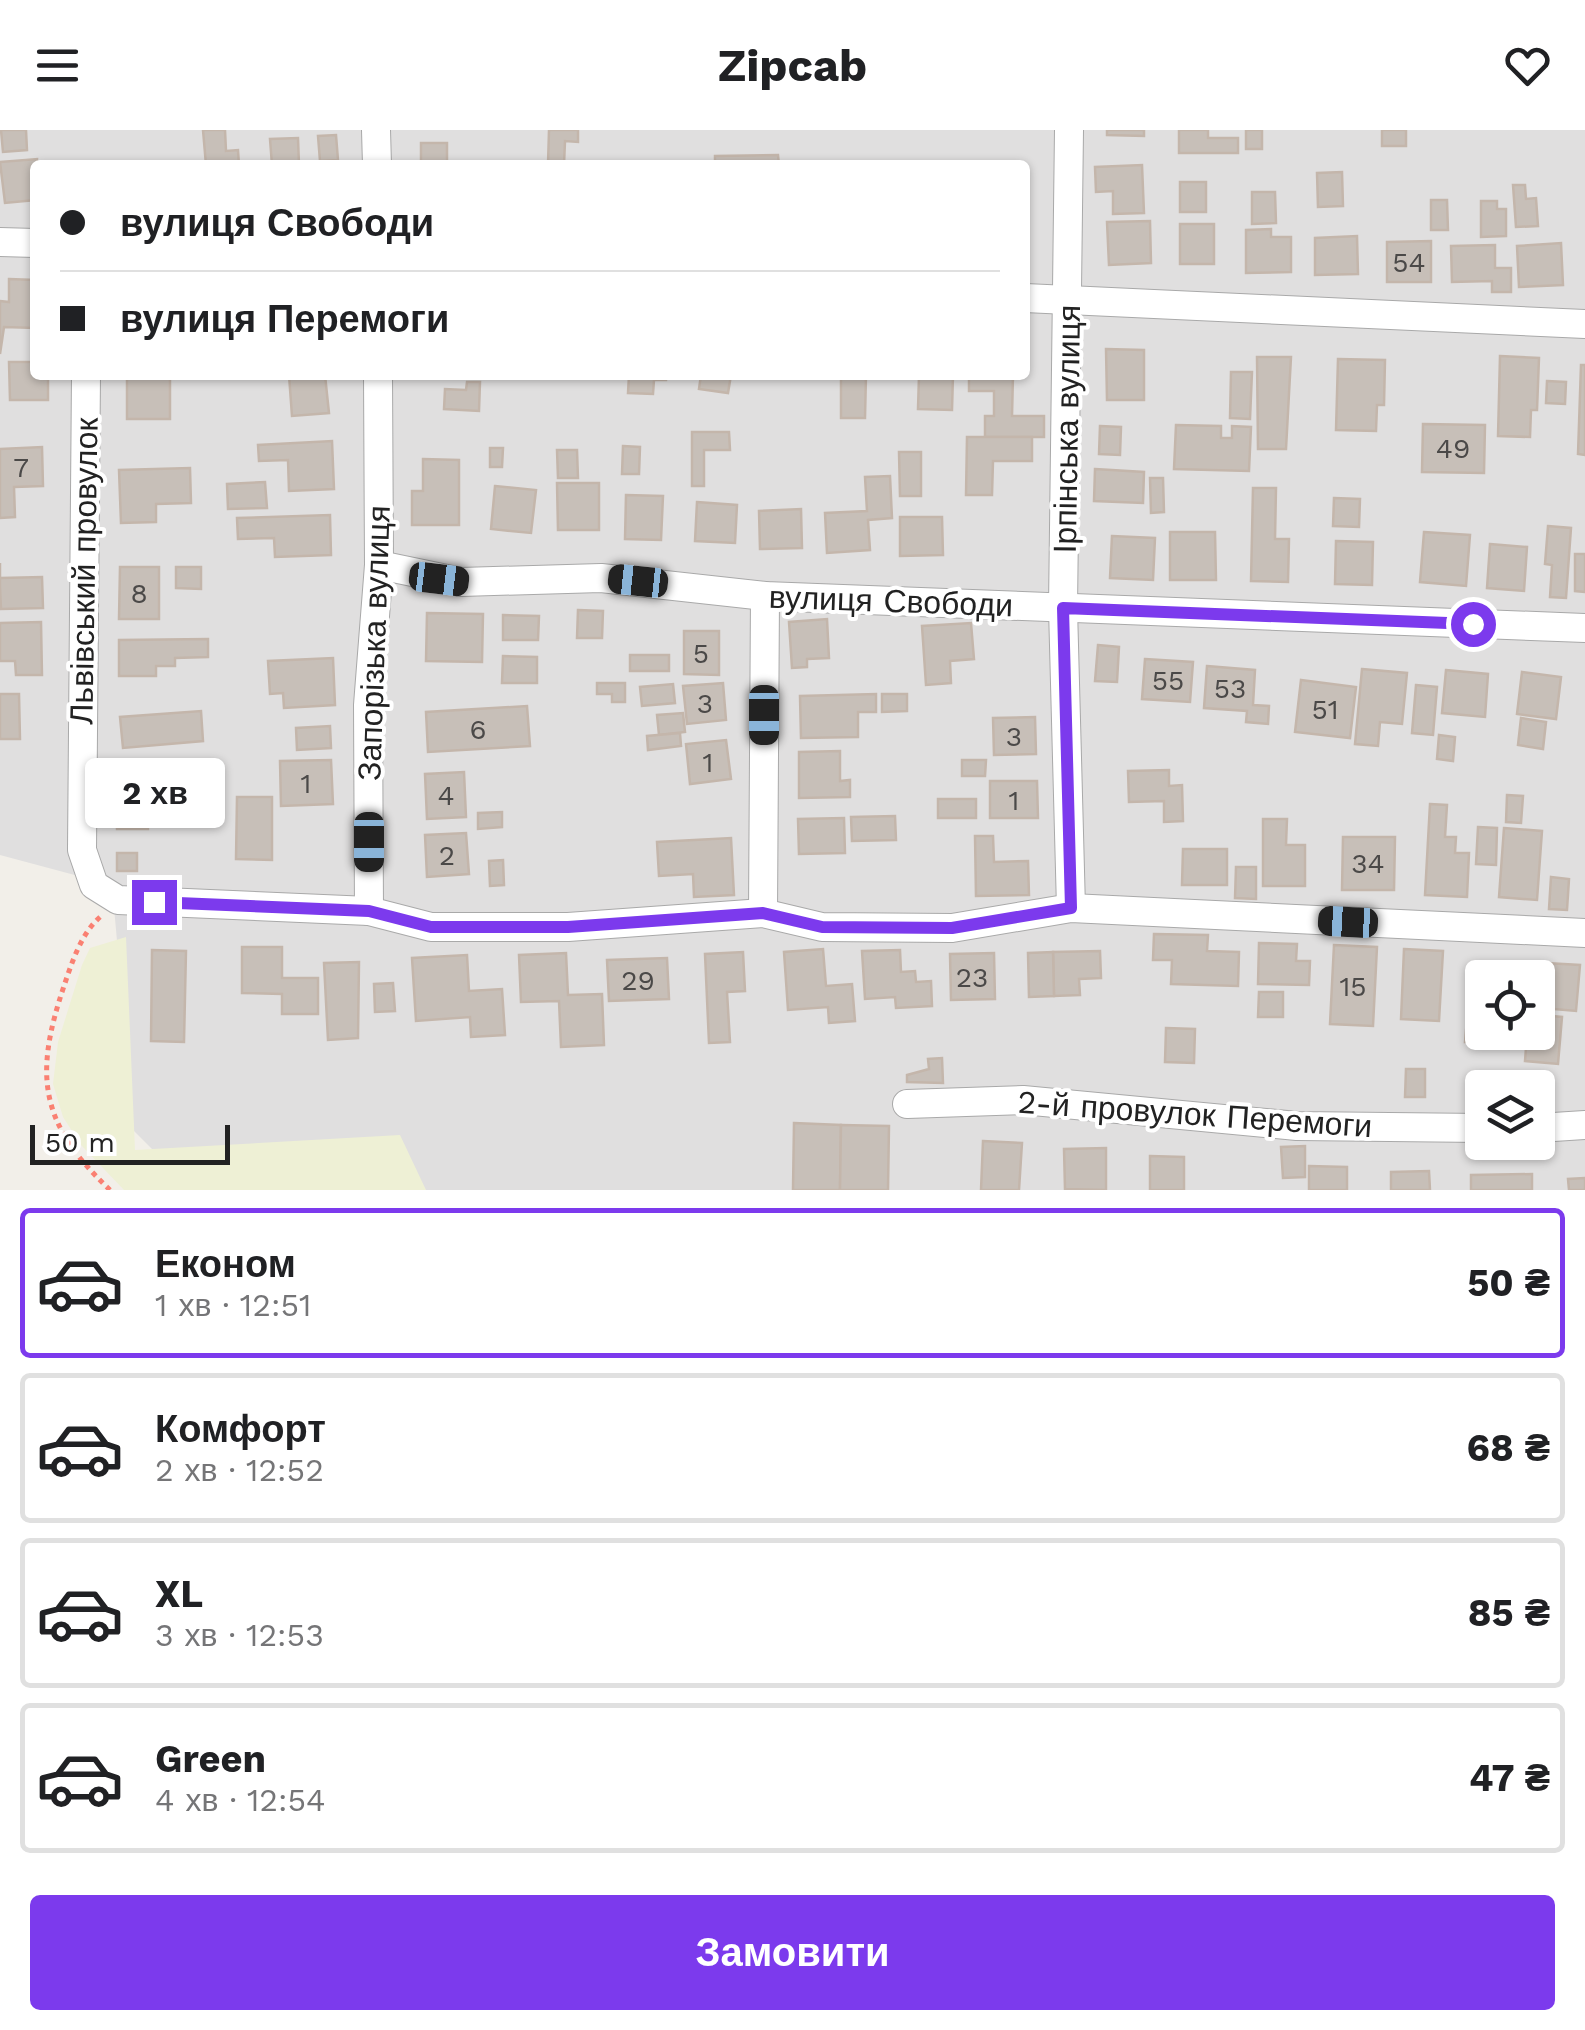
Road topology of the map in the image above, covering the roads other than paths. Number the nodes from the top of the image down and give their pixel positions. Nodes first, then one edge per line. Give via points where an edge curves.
1 (376, 130) edge
2 (1069, 130) edge
3 (377, 160) edge
4 (0, 242) edge
5 (30, 243) edge
6 (1030, 298) edge
7 (1069, 300) junction
8 (1585, 324) edge
9 (86, 380) edge
10 (378, 380) edge
11 (379, 565) junction
12 (765, 596) junction
13 (1063, 608) junction
14 (1585, 628) edge
15 (1071, 908) junction
16 (369, 911) junction
17 (763, 913) junction
18 (1585, 932) edge
19 (907, 1104) dead end
20 (1585, 1125) edge
21 (1555, 1127) edge
22 (1465, 1128) edge

1 - 3 street
2 - 7 street, Ірпінська вулиця
4 - 5 street
6 - 7 street
7 - 8 street
7 - 13 street, Ірпінська вулиця
9 - 16 street, Львівський провулок via 86,872 118,900
10 - 11 street, Запорізька вулиця
11 - 12 street, вулиця Свободи via 461,582 601,578
11 - 16 street, Запорізька вулиця via 368,705
12 - 13 street, вулиця Свободи
12 - 17 street
13 - 14 street, вулиця Свободи
13 - 15 street, Ірпінська вулиця
15 - 17 street via 952,928 822,927
15 - 18 street
16 - 17 street via 431,927 568,927
19 - 22 street, 2-й провулок Перемоги via 1023,1100 1297,1126
20 - 21 street

